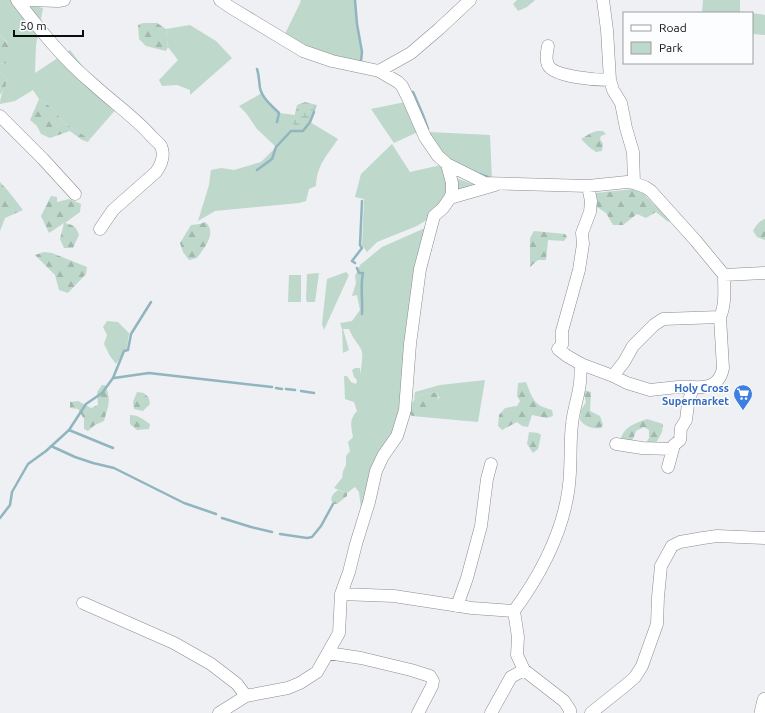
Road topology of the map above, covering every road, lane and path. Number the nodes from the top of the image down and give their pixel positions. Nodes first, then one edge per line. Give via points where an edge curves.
1 (17, 0) edge
2 (29, 0) edge
3 (64, 0) edge
4 (470, 0) edge
5 (603, 0) edge
6 (229, 2) edge
7 (548, 46) dead end
8 (379, 71) junction
9 (610, 80) junction
10 (0, 116) edge
11 (447, 164) junction
12 (634, 183) junction
13 (498, 184) dead end
14 (588, 186) junction
15 (74, 194) dead end
16 (450, 198) junction
17 (100, 229) dead end
18 (765, 273) edge
19 (724, 275) junction
20 (720, 317) junction
21 (580, 364) junction
22 (613, 376) junction
23 (693, 387) junction
24 (616, 444) dead end
25 (673, 448) junction
26 (491, 464) dead end
27 (668, 467) dead end
28 (765, 538) edge
29 (341, 594) junction
30 (83, 603) dead end
31 (457, 606) junction
32 (514, 611) junction
33 (328, 654) junction
34 (524, 670) junction
35 (246, 696) junction
36 (765, 700) edge
37 (574, 712) edge
38 (220, 713) edge
39 (418, 713) edge
40 (491, 713) edge
41 (592, 713) edge
42 (762, 713) edge

1 - 17 street via 68,61 147,130 161,146 161,164 156,172 113,210
2 - 3 street
4 - 8 street via 411,53
5 - 9 street
6 - 8 street via 303,51 332,61
7 - 9 street via 546,61 554,71 584,78
8 - 11 street via 402,86 425,137
9 - 12 street via 621,103 632,148
10 - 15 street
11 - 14 street via 485,183
11 - 16 street via 452,184
12 - 14 street
12 - 19 street via 646,187 654,195
13 - 16 street
14 - 21 street via 590,212 582,233 583,244 578,270 562,331 562,344 558,349
16 - 29 street via 434,216 420,269 403,419 397,436 376,471
18 - 19 street
19 - 20 street via 724,301
20 - 22 street via 663,319 633,346
20 - 23 street via 723,368 721,378 714,383
21 - 22 street
21 - 32 street via 564,516 554,544 528,593
22 - 23 street via 650,390
23 - 25 street via 680,440
24 - 25 street via 642,448
25 - 27 street
26 - 31 street via 486,479 481,526
28 - 41 street via 717,536 680,542 672,546 661,566 657,624 642,666 635,677
29 - 31 street via 394,596
29 - 33 street via 339,632
30 - 35 street via 174,643 211,664 237,684
31 - 32 street
32 - 34 street via 518,637 517,655
33 - 35 street via 317,672 300,683 288,688
33 - 39 street via 361,658 430,676 432,686
34 - 37 street
34 - 40 street via 511,677
35 - 38 street
36 - 42 main road

